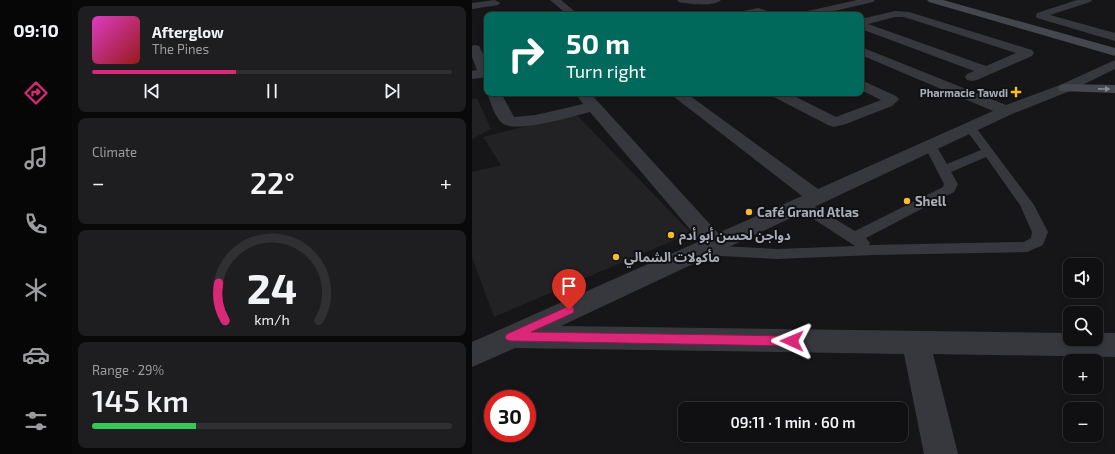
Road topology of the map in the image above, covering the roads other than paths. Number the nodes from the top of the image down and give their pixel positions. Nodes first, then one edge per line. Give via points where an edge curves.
1 (555, 0) edge
2 (682, 0) edge
3 (716, 0) edge
4 (870, 0) edge
5 (932, 0) edge
6 (1087, 0) edge
7 (495, 1) edge
8 (804, 3) dead end
9 (472, 6) edge
10 (824, 10) junction
11 (503, 11) dead end
12 (570, 12) edge
13 (816, 12) edge
14 (829, 12) edge
15 (864, 21) edge
16 (864, 26) edge
17 (956, 30) junction
18 (1115, 37) edge
19 (911, 43) junction
20 (478, 49) edge
21 (1115, 52) edge
22 (864, 54) edge
23 (1115, 64) edge
24 (986, 71) junction
25 (481, 75) edge
26 (864, 86) edge
27 (948, 87) junction
28 (1065, 88) junction
29 (1115, 89) edge
30 (495, 96) edge
31 (680, 96) edge
32 (783, 96) edge
33 (588, 99) edge
34 (1006, 111) junction
35 (970, 127) junction
36 (930, 145) junction
37 (988, 152) junction
38 (944, 170) junction
39 (808, 200) junction
40 (854, 238) junction
41 (708, 247) junction
42 (874, 250) junction
43 (511, 337) junction
44 (916, 343) junction
45 (1115, 345) edge
46 (472, 355) edge
47 (941, 454) edge

1 - 12 street
2 - 3 street
4 - 10 street
5 - 21 street
6 - 18 street via 1041,16
7 - 9 street
7 - 11 street
8 - 10 street
10 - 13 street
10 - 14 street
15 - 17 street via 905,14
16 - 19 street
17 - 19 street
17 - 24 street via 1028,53
19 - 22 street
19 - 24 street
20 - 25 street
22 - 27 street
23 - 28 street
24 - 27 street
26 - 32 street via 891,99 887,103 840,122 834,122
27 - 34 street
28 -> 29 street
28 - 34 street
30 - 33 street via 505,116 514,122 528,121
31 - 39 street
33 - 41 street
34 - 35 street
35 - 36 street
35 - 37 lane
36 - 38 lane
36 - 39 street
37 - 38 lane
37 - 42 lane via 1026,204 1040,232 1038,241 1027,247
38 - 40 lane via 951,184 949,189
39 - 40 lane
39 - 41 street
40 - 42 lane
41 - 42 lane via 777,254
41 - 43 street
43 - 44 street
43 - 46 street
44 - 45 street
44 - 47 street

